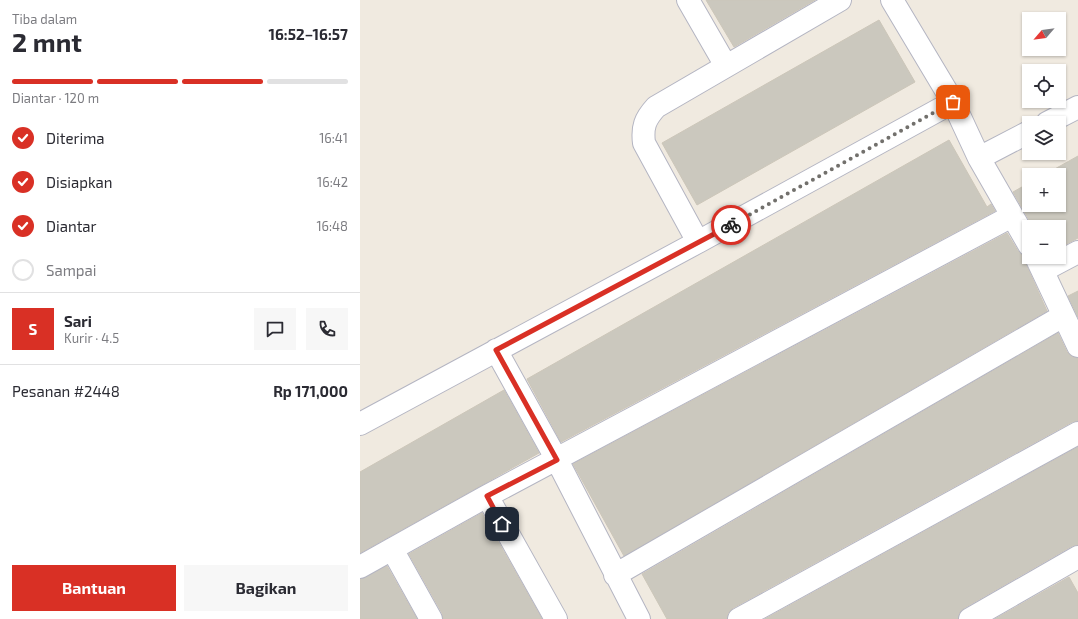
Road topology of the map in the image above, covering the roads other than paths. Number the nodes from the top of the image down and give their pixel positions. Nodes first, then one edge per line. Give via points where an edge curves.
1 (688, 0) edge
2 (840, 0) edge
3 (892, 0) edge
4 (813, 7) edge
5 (726, 66) junction
6 (953, 102) junction
7 (1078, 107) edge
8 (1061, 116) edge
9 (1022, 136) edge
10 (979, 158) junction
11 (1012, 216) junction
12 (1022, 233) edge
13 (698, 242) junction
14 (1078, 252) edge
15 (1066, 255) edge
16 (1040, 264) edge
17 (1063, 316) junction
18 (1078, 346) edge
19 (496, 350) junction
20 (360, 424) edge
21 (1078, 433) edge
22 (557, 460) junction
23 (487, 496) junction
24 (392, 549) junction
25 (1078, 558) edge
26 (360, 567) edge
27 (615, 575) junction
28 (431, 619) edge
29 (556, 619) edge
30 (638, 619) edge
31 (738, 619) edge
32 (970, 619) edge

1 - 5 street
2 - 4 street
3 - 6 street
4 - 5 street
5 - 13 street via 656,107 646,118 643,131 644,142
6 - 10 street
6 - 13 street
7 - 8 street
9 - 10 street
10 - 11 street
11 - 12 street
11 - 22 street
13 - 19 street
14 - 15 street
16 - 17 street
17 - 18 street
17 - 27 street
19 - 20 street
19 - 22 street
21 - 31 street
22 - 23 street
22 - 27 street
23 - 24 street
23 - 29 street
24 - 26 street
24 - 28 street
25 - 32 street
27 - 30 street

